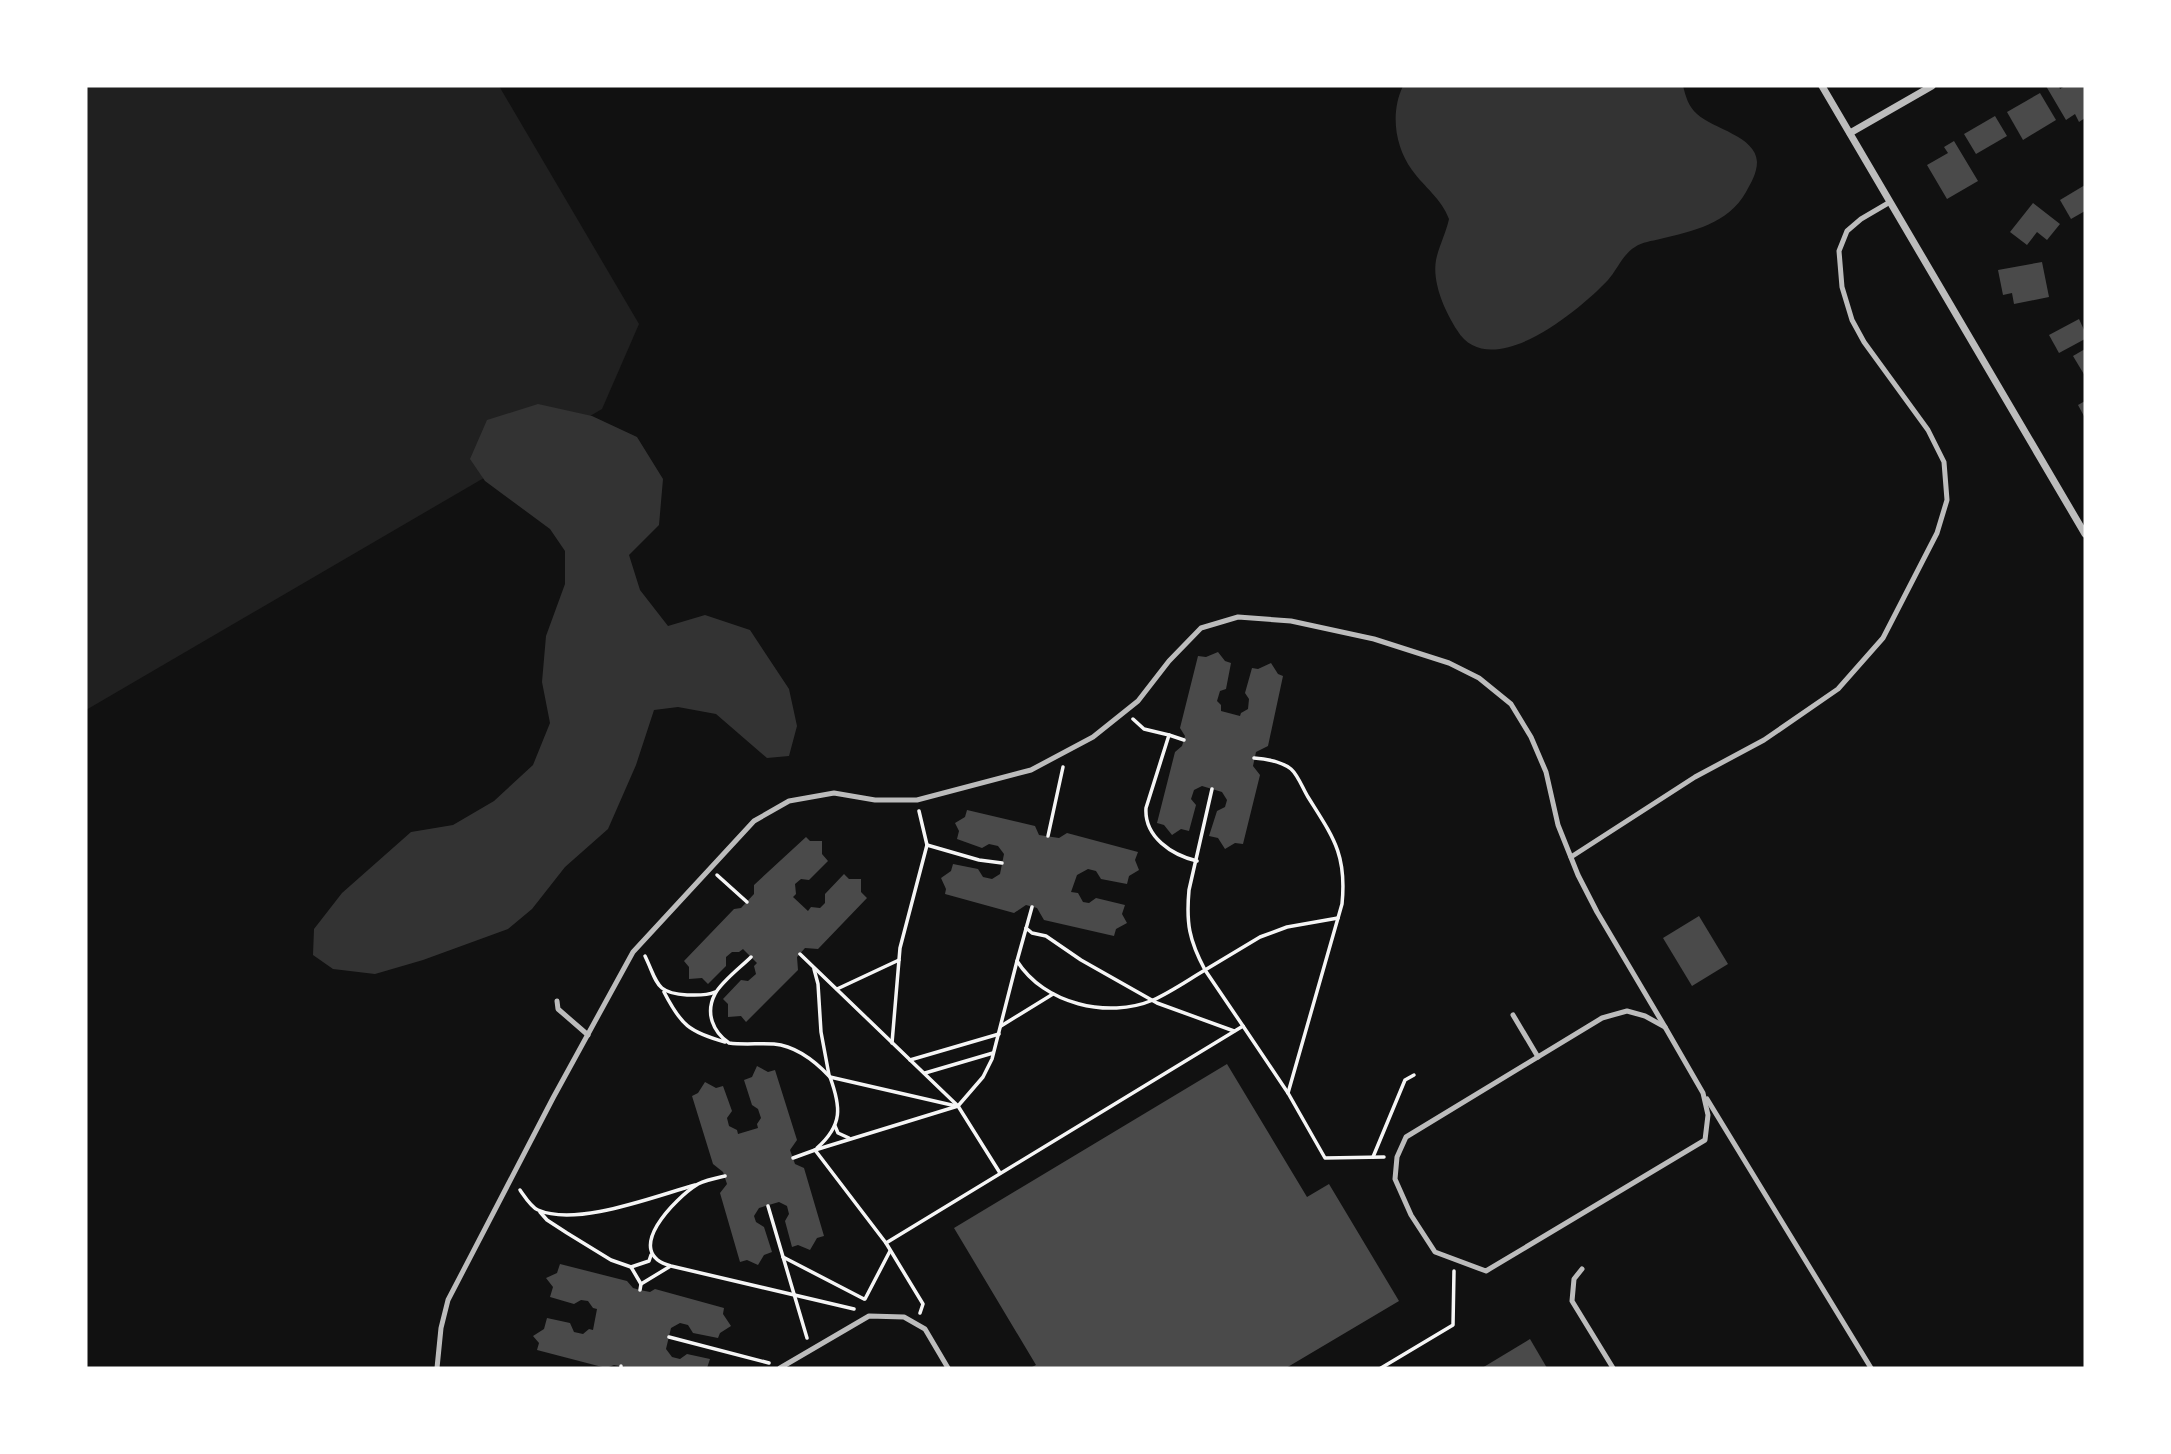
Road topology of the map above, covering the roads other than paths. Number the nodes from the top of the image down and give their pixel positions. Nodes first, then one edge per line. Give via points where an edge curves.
1 (1822, 86) edge
2 (1932, 86) edge
3 (1850, 133) junction
4 (1890, 202) junction
5 (2085, 534) edge
6 (1571, 857) junction
7 (557, 1001) dead end
8 (1513, 1015) dead end
9 (1665, 1027) junction
10 (587, 1035) junction
11 (1538, 1057) junction
12 (1703, 1093) junction
13 (1582, 1269) dead end
14 (781, 1367) edge
15 (437, 1368) edge
16 (948, 1368) edge
17 (1613, 1368) edge
18 (1871, 1368) edge

1 - 3 street
2 - 3 street
3 - 4 street
4 - 5 street
4 - 6 lane via 1847,231 1839,251 1842,287 1864,342 1928,430 1944,462 1947,500 1937,533 1883,638 1838,690
6 - 9 lane via 1597,912
6 - 10 lane via 1531,737 1511,704 1479,678 1449,663 1374,639 1291,621 1238,617 1201,628 1125,712 1093,737 1031,770 916,800 834,793 789,801 754,821 633,952
7 - 10 lane via 558,1009
8 - 11 lane
9 - 11 lane via 1627,1011 1602,1018
9 - 12 lane
10 - 15 lane via 448,1300
11 - 12 lane via 1406,1137 1397,1157 1395,1180 1435,1252 1486,1270 1706,1140 1708,1115
12 - 18 lane
13 - 17 lane via 1574,1279 1572,1301
14 - 16 lane via 868,1314 904,1317 925,1329

